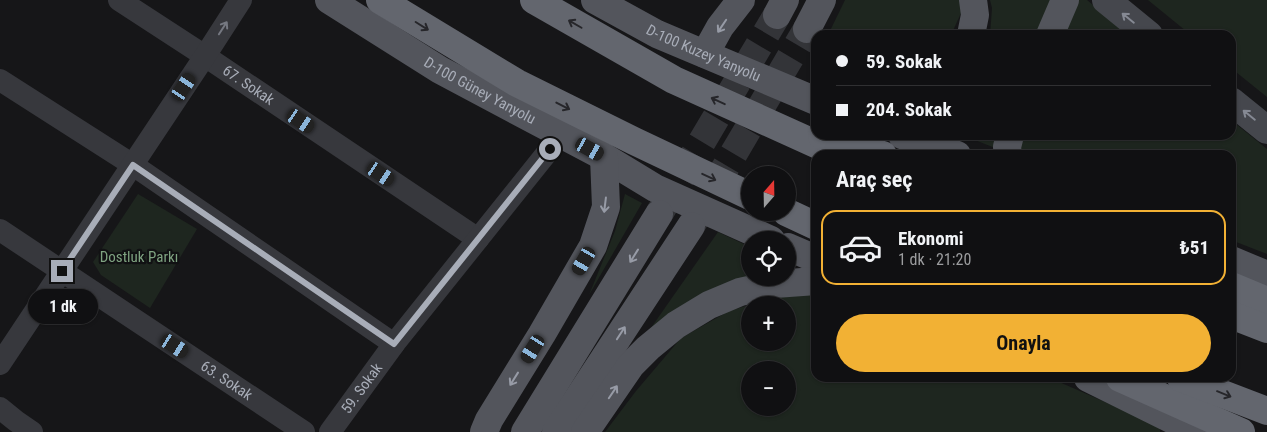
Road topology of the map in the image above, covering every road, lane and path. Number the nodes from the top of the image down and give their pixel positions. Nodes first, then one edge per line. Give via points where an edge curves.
1 (119, 0) edge
2 (241, 0) edge
3 (329, 0) edge
4 (380, 0) edge
5 (534, 0) edge
6 (595, 0) edge
7 (741, 0) edge
8 (822, 0) edge
9 (973, 0) edge
10 (1065, 0) edge
11 (1106, 0) edge
12 (807, 29) tunnel mouth
13 (972, 30) edge
14 (1052, 30) edge
15 (1143, 30) edge
16 (705, 54) junction
17 (205, 56) junction
18 (0, 80) edge
19 (811, 99) edge
20 (1236, 105) edge
21 (763, 121) junction
22 (1267, 130) edge
23 (811, 133) edge
24 (562, 134) junction
25 (836, 140) edge
26 (916, 140) edge
27 (829, 150) edge
28 (867, 150) edge
29 (943, 150) edge
30 (604, 157) junction
31 (133, 165) junction
32 (741, 192) edge
33 (659, 214) tunnel mouth
34 (796, 217) edge
35 (811, 224) edge
36 (691, 226) tunnel mouth
37 (0, 230) edge
38 (750, 231) edge
39 (478, 239) junction
40 (796, 250) edge
41 (811, 257) edge
42 (1236, 262) edge
43 (62, 271) junction
44 (1267, 275) edge
45 (811, 281) edge
46 (1236, 288) edge
47 (1267, 301) edge
48 (1236, 317) edge
49 (1267, 329) edge
50 (394, 344) junction
51 (0, 364) edge
52 (1096, 382) edge
53 (1129, 382) edge
54 (1191, 382) edge
55 (0, 408) edge
56 (1267, 412) edge
57 (32, 432) edge
58 (304, 432) edge
59 (330, 432) edge
60 (484, 432) edge
61 (525, 432) edge
62 (556, 432) edge
63 (586, 432) edge
64 (1202, 432) edge
65 (1241, 432) edge

1 - 17 street, 67. Sokak
17 -> 2 street
3 - 24 main road, D-100 Güney Yanyolu via 440,70
4 -> 32 highway via 518,83
21 -> 5 highway via 674,80
6 - 16 main road, D-100 Kuzey Yanyolu via 657,34
7 -> 16 main road
8 - 12 main road
9 - 13 main road
10 - 14 main road
15 -> 11 main road
16 - 19 main road, D-100 Kuzey Yanyolu
17 - 31 street
17 - 39 street, 67. Sokak
18 - 31 street
22 -> 20 main road
21 - 23 highway
21 - 27 highway
24 - 30 main road, D-100 Güney Yanyolu
24 - 39 street, 59. Sokak
25 - 28 highway
26 - 29 main road
30 - 38 main road, D-100 Güney Yanyolu via 655,188
30 -> 60 main road via 606,208 593,246
31 - 43 street
31 - 50 street
33 -> 61 main road
34 - 35 highway
62 -> 36 main road
37 - 43 street, 63. Sokak
39 - 50 street, 59. Sokak
40 - 41 main road
42 - 44 main road
43 - 51 street
43 - 58 street, 63. Sokak
63 -> 45 main road via 631,365 676,325 709,305 740,292 775,284
46 - 47 highway
48 - 49 highway
50 - 59 street, 59. Sokak
52 - 64 main road
53 - 65 highway
54 -> 56 highway
55 - 57 street

